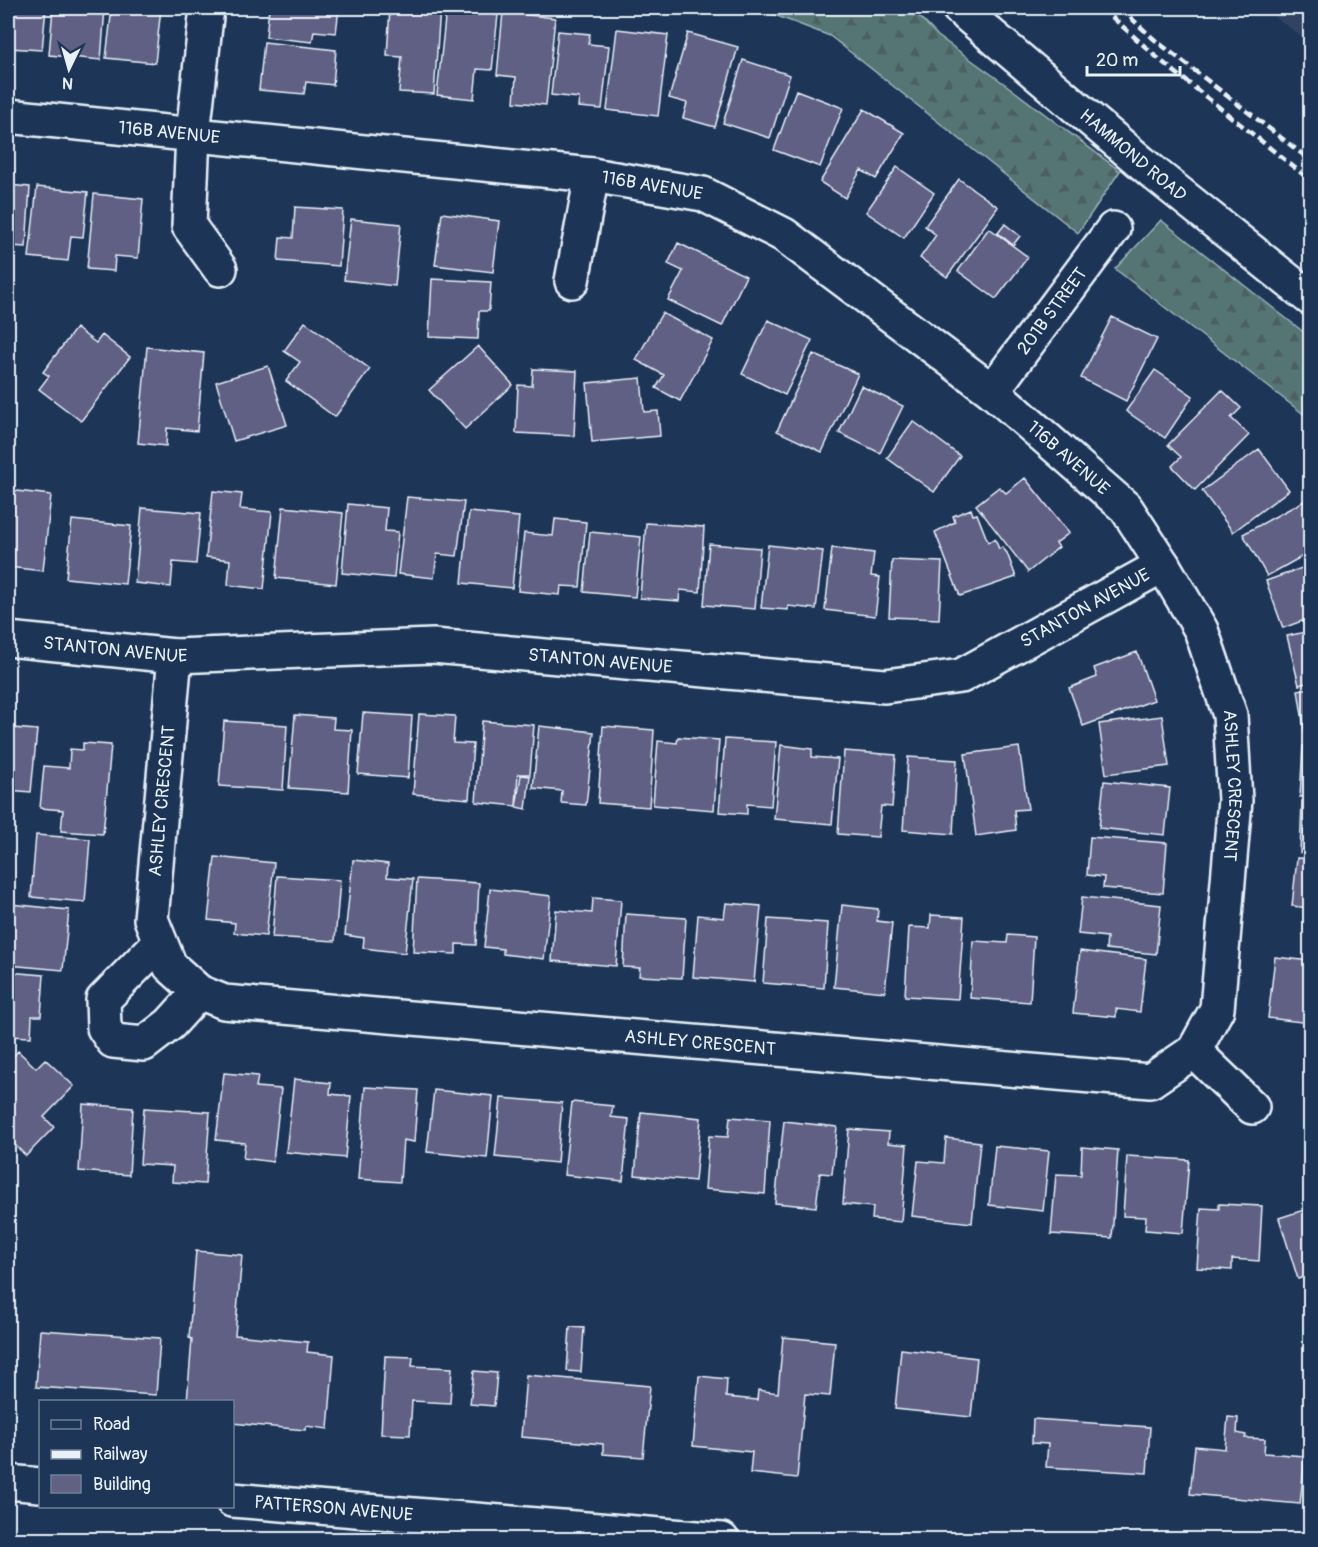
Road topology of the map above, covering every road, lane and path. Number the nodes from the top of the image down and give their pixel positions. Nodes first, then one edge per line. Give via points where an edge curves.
1 (207, 8) edge
2 (958, 8) edge
3 (8, 116) edge
4 (194, 134) junction
5 (592, 175) junction
6 (1113, 229) dead end
7 (220, 269) dead end
8 (572, 281) dead end
9 (1311, 298) edge
10 (992, 391) junction
11 (1163, 565) junction
12 (8, 639) edge
13 (175, 656) junction
14 (159, 942) junction
15 (199, 992) junction
16 (1194, 1051) junction
17 (1252, 1107) dead end
18 (8, 1482) edge
19 (39, 1485) edge
20 (234, 1500) edge
21 (722, 1539) edge

1 - 4 street
2 - 9 street, HAMMOND ROAD via 1155,174
3 - 4 street, 116B AVENUE
4 - 5 street, 116B AVENUE
4 - 7 street via 189,226
5 - 8 street
5 - 10 street, 116B AVENUE via 703,194 784,235
6 - 10 street, 201B STREET
10 - 11 street, 116B AVENUE via 1126,508
11 - 13 street, STANTON AVENUE via 961,676 885,686 433,646
11 - 16 street, ASHLEY CRESCENT via 1201,630 1230,714 1235,800 1217,1009
12 - 13 street, STANTON AVENUE
13 - 14 street, ASHLEY CRESCENT via 151,920
14 - 15 street, ASHLEY CRESCENT via 170,966
14 - 15 street via 103,1000 104,1028 113,1041 144,1044 170,1024
15 - 16 street, ASHLEY CRESCENT via 224,1002 1150,1081
16 - 17 street
18 - 19 street
20 - 21 street, PATTERSON AVENUE

